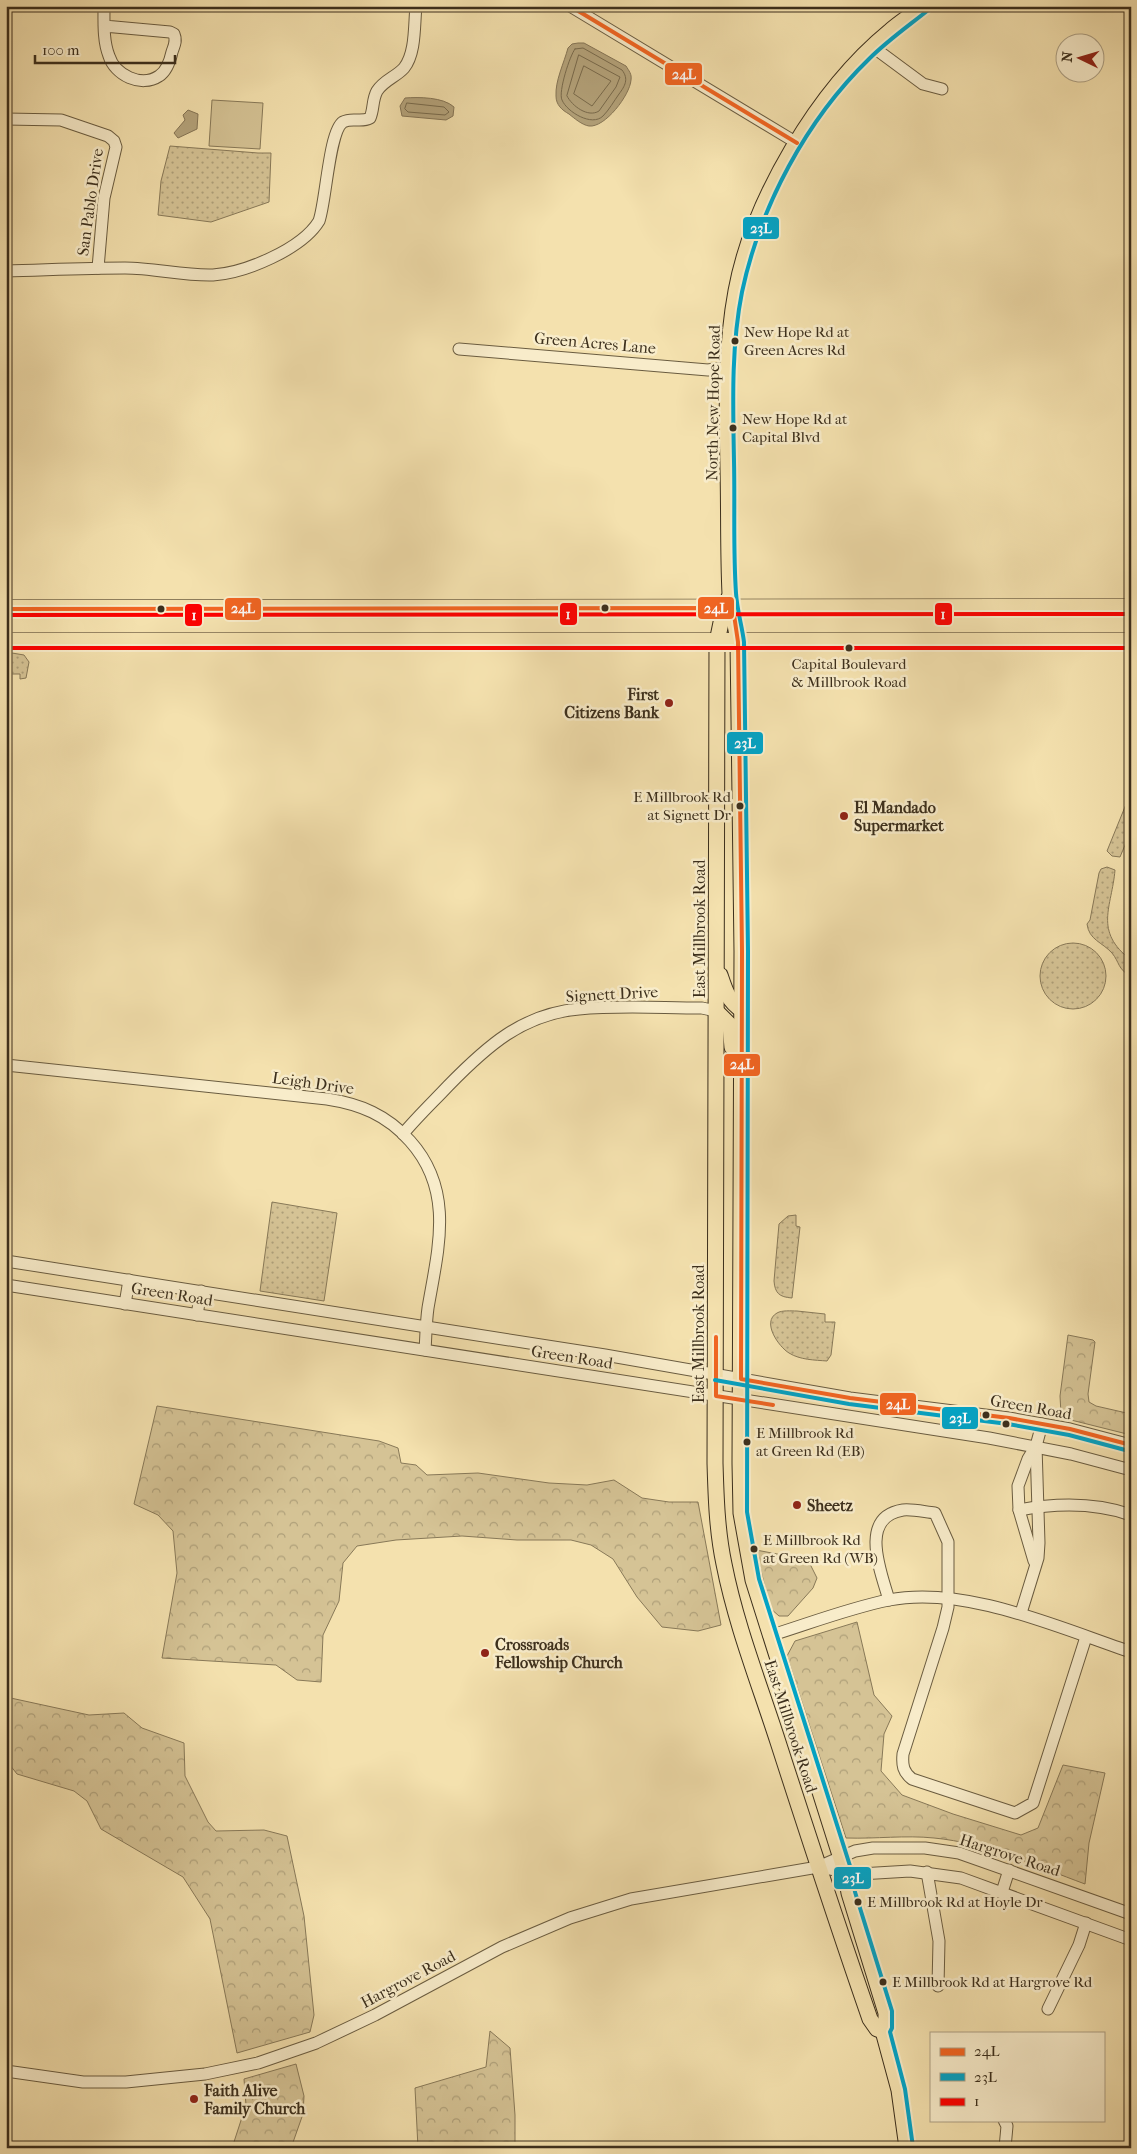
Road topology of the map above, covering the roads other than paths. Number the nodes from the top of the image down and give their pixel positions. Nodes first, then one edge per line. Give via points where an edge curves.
1 (104, 6) edge
2 (416, 6) edge
3 (570, 6) edge
4 (923, 6) edge
5 (104, 26) junction
6 (873, 47) junction
7 (942, 89) dead end
8 (6, 119) edge
9 (797, 143) junction
10 (98, 268) junction
11 (6, 271) edge
12 (459, 349) dead end
13 (728, 368) junction
14 (729, 604) junction
15 (1131, 608) edge
16 (6, 609) edge
17 (6, 642) edge
18 (717, 642) junction
19 (738, 642) junction
20 (1131, 642) edge
21 (716, 964) junction
22 (716, 1010) junction
23 (742, 1010) junction
24 (6, 1065) edge
25 (742, 1109) junction
26 (404, 1134) junction
27 (6, 1261) edge
28 (129, 1280) junction
29 (6, 1285) edge
30 (201, 1291) junction
31 (125, 1304) junction
32 (196, 1315) junction
33 (426, 1327) junction
34 (425, 1350) junction
35 (716, 1374) junction
36 (741, 1379) junction
37 (716, 1396) junction
38 (850, 1398) junction
39 (740, 1400) junction
40 (847, 1416) junction
41 (1042, 1424) junction
42 (1131, 1445) edge
43 (1036, 1446) junction
44 (1131, 1470) edge
45 (1038, 1506) junction
46 (1019, 1510) junction
47 (1131, 1515) edge
48 (1035, 1568) junction
49 (949, 1599) junction
50 (889, 1600) junction
51 (1021, 1613) junction
52 (769, 1636) junction
53 (1086, 1637) junction
54 (1131, 1652) edge
55 (842, 1864) junction
56 (818, 1867) junction
57 (1009, 1870) junction
58 (927, 1872) junction
59 (1002, 1892) junction
60 (1131, 1914) edge
61 (1086, 1924) junction
62 (1131, 1940) edge
63 (938, 1986) dead end
64 (1048, 2010) dead end
65 (883, 2031) junction
66 (6, 2071) edge
67 (1005, 2122) edge
68 (907, 2148) edge
69 (1005, 2148) edge

1 - 5 street
2 - 10 street via 412,47 406,66 378,90 370,118 348,120 339,126 321,216 313,230 294,245 264,260 213,275 142,268
3 - 9 street
4 - 6 main road, North New Hope Road
5 - 5 street via 174,34 176,42 170,62 153,79 140,80 120,73 109,58
6 - 7 street via 923,84
6 - 9 main road, North New Hope Road via 826,99
8 - 10 street, San Pablo Drive via 61,120 114,141 116,147 104,198
9 - 13 main road, North New Hope Road via 771,190 746,252 733,308
10 - 11 street
12 - 13 street, Green Acres Lane via 708,370
13 - 14 main road, North New Hope Road
14 - 15 highway
14 - 16 highway
14 - 18 main road, East Millbrook Road
14 - 19 main road, North New Hope Road
17 - 18 highway
18 - 19 highway
18 - 21 main road, East Millbrook Road
19 - 20 highway
19 - 23 main road, East Millbrook Road
21 - 22 main road, East Millbrook Road
21 - 23 main road via 726,993
22 - 25 main road via 732,1030 732,1076
22 - 26 street, Signett Drive via 578,1009 545,1016 520,1026 491,1044
22 - 35 main road, East Millbrook Road
23 - 25 main road, East Millbrook Road
24 - 26 street, Leigh Drive via 356,1104 373,1111
25 - 36 main road, East Millbrook Road
26 - 33 street, Leigh Drive via 420,1152 438,1196 440,1235
27 - 28 street, Green Road
28 - 30 street, Green Road
28 - 31 street
29 - 31 street, Green Road
30 - 32 street
30 - 33 street, Green Road
31 - 32 street, Green Road
32 - 34 street, Green Road
33 - 34 street, Leigh Drive
33 - 35 street, Green Road
34 - 37 street, Green Road
35 - 36 street, Green Road
35 - 37 main road, East Millbrook Road
36 - 38 street, Green Road
36 - 39 main road, East Millbrook Road
37 - 39 street, Green Road
37 - 56 main road, East Millbrook Road via 716,1495 724,1564
38 - 40 street
38 - 41 street, Green Road
39 - 40 street, Green Road
39 - 52 main road, East Millbrook Road via 743,1530 752,1580
40 - 43 street, Green Road
41 - 42 street, Green Road
41 - 43 street
43 - 44 street, Green Road
43 - 45 street
43 - 46 street via 1018,1486
45 - 46 street
45 - 47 street via 1086,1504
45 - 48 street via 1039,1543
46 - 48 street
48 - 51 street
49 - 50 street via 925,1596
49 - 50 street via 948,1542 935,1513 903,1510 885,1517 875,1535
49 - 51 street
49 - 53 street via 902,1766 912,1779 1015,1813 1033,1803
50 - 52 street
51 - 53 street
52 - 55 main road, East Millbrook Road
53 - 54 street
55 - 56 street, Hargrove Road
55 - 57 street, Hargrove Road via 855,1851 925,1848 959,1853
55 - 58 street, Hargrove Road via 860,1874
55 - 65 main road, East Millbrook Road via 886,2013
56 - 65 main road, East Millbrook Road via 870,2019 877,2029
56 - 66 street, Hargrove Road via 631,1899 552,1924 316,2043 258,2063 205,2074 126,2082 83,2082
57 - 59 street
57 - 60 street, Hargrove Road
58 - 59 street, Hargrove Road via 960,1878
58 - 63 street via 939,1941
59 - 61 street, Hargrove Road
61 - 62 street, Hargrove Road
61 - 64 street
65 - 68 main road, East Millbrook Road via 899,2090
67 - 69 street

